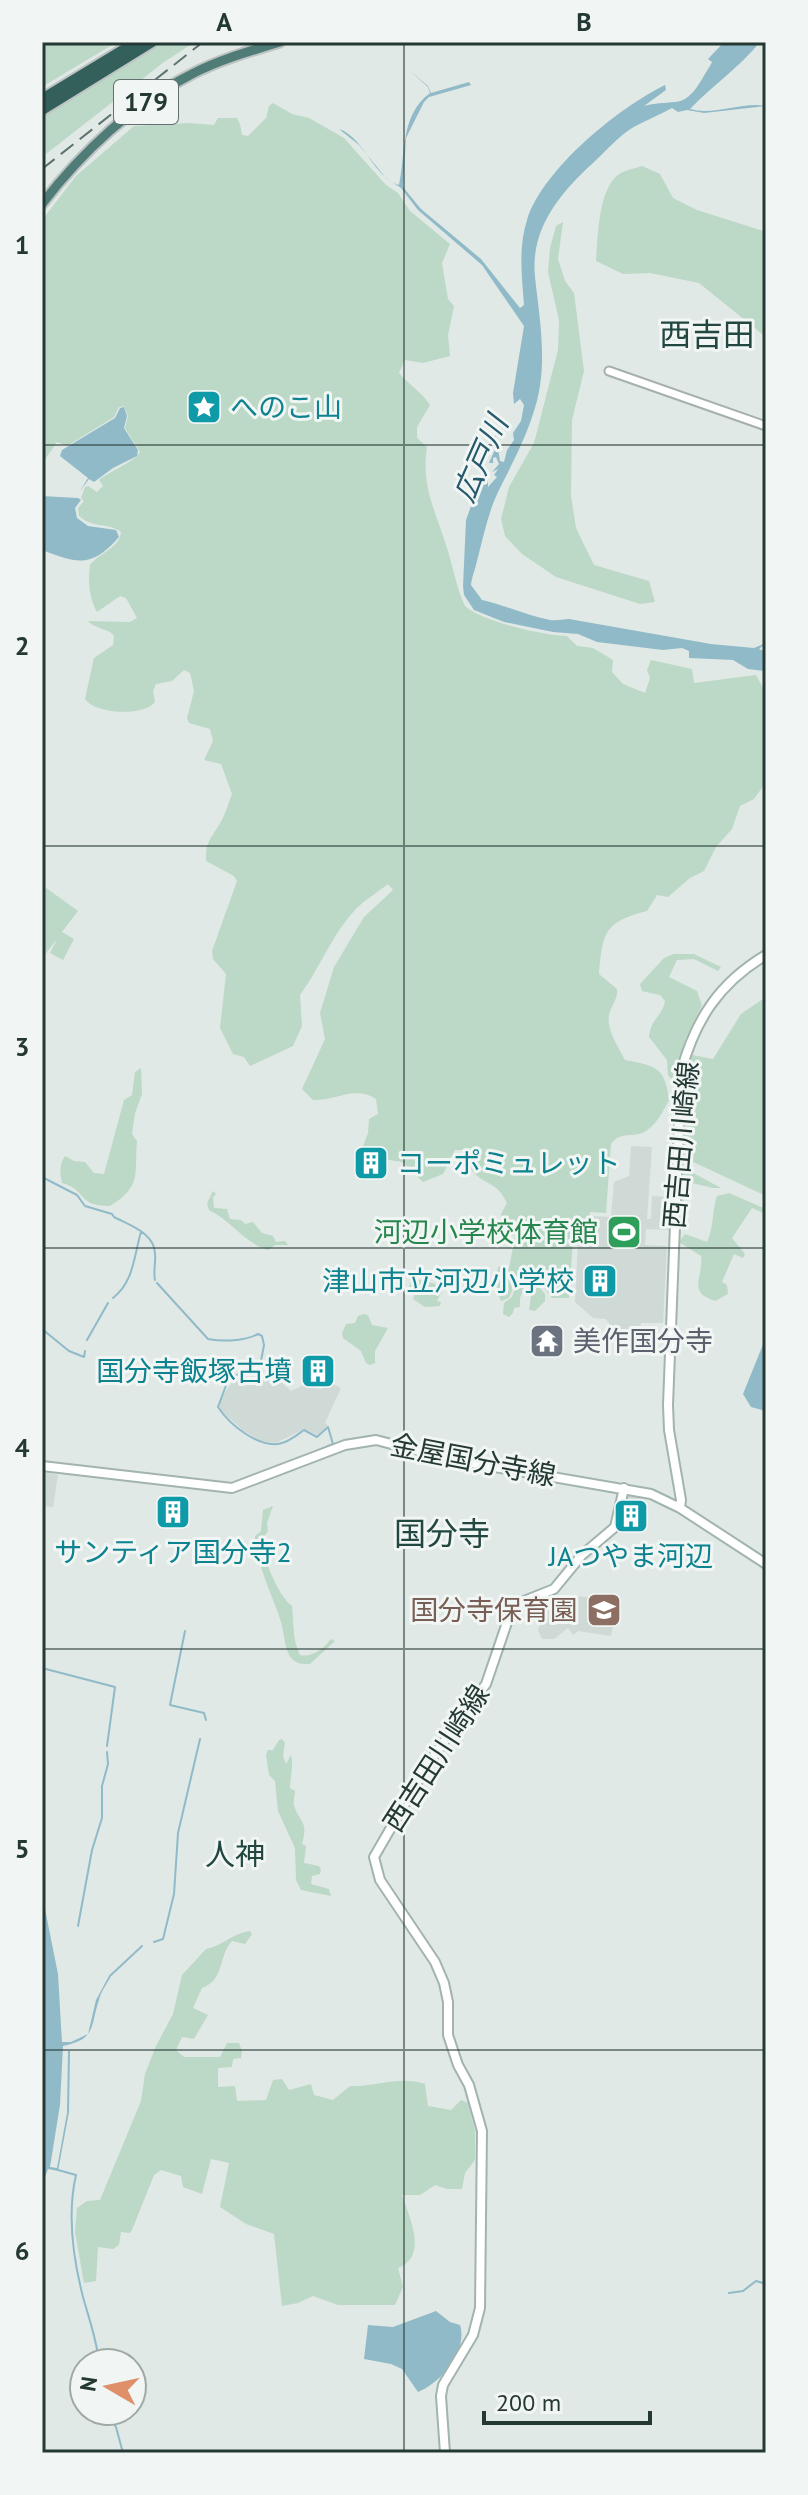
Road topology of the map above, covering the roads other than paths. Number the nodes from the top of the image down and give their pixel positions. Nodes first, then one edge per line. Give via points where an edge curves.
1 (136, 42) edge
2 (152, 42) edge
3 (280, 42) edge
4 (42, 99) edge
5 (42, 110) edge
6 (42, 204) edge
7 (609, 371) dead end
8 (766, 426) edge
9 (766, 955) edge
10 (42, 1466) edge
11 (624, 1488) junction
12 (680, 1508) junction
13 (766, 1564) edge
14 (445, 2453) edge

1 - 4 highway
2 - 5 highway
3 - 6 highway, 179 via 211,65 156,94
7 - 8 street
9 - 12 main road, 西吉田川崎線 via 712,1001 681,1072 668,1405
10 - 11 main road, 金屋国分寺線 via 232,1488 339,1447 376,1440 449,1459
11 - 12 main road
11 - 14 main road, 西吉田川崎線 via 615,1527 554,1589 511,1611 486,1684 428,1764 374,1857 380,1880 442,1976 448,2035 482,2131 480,2308 473,2335 443,2385
12 - 13 main road

